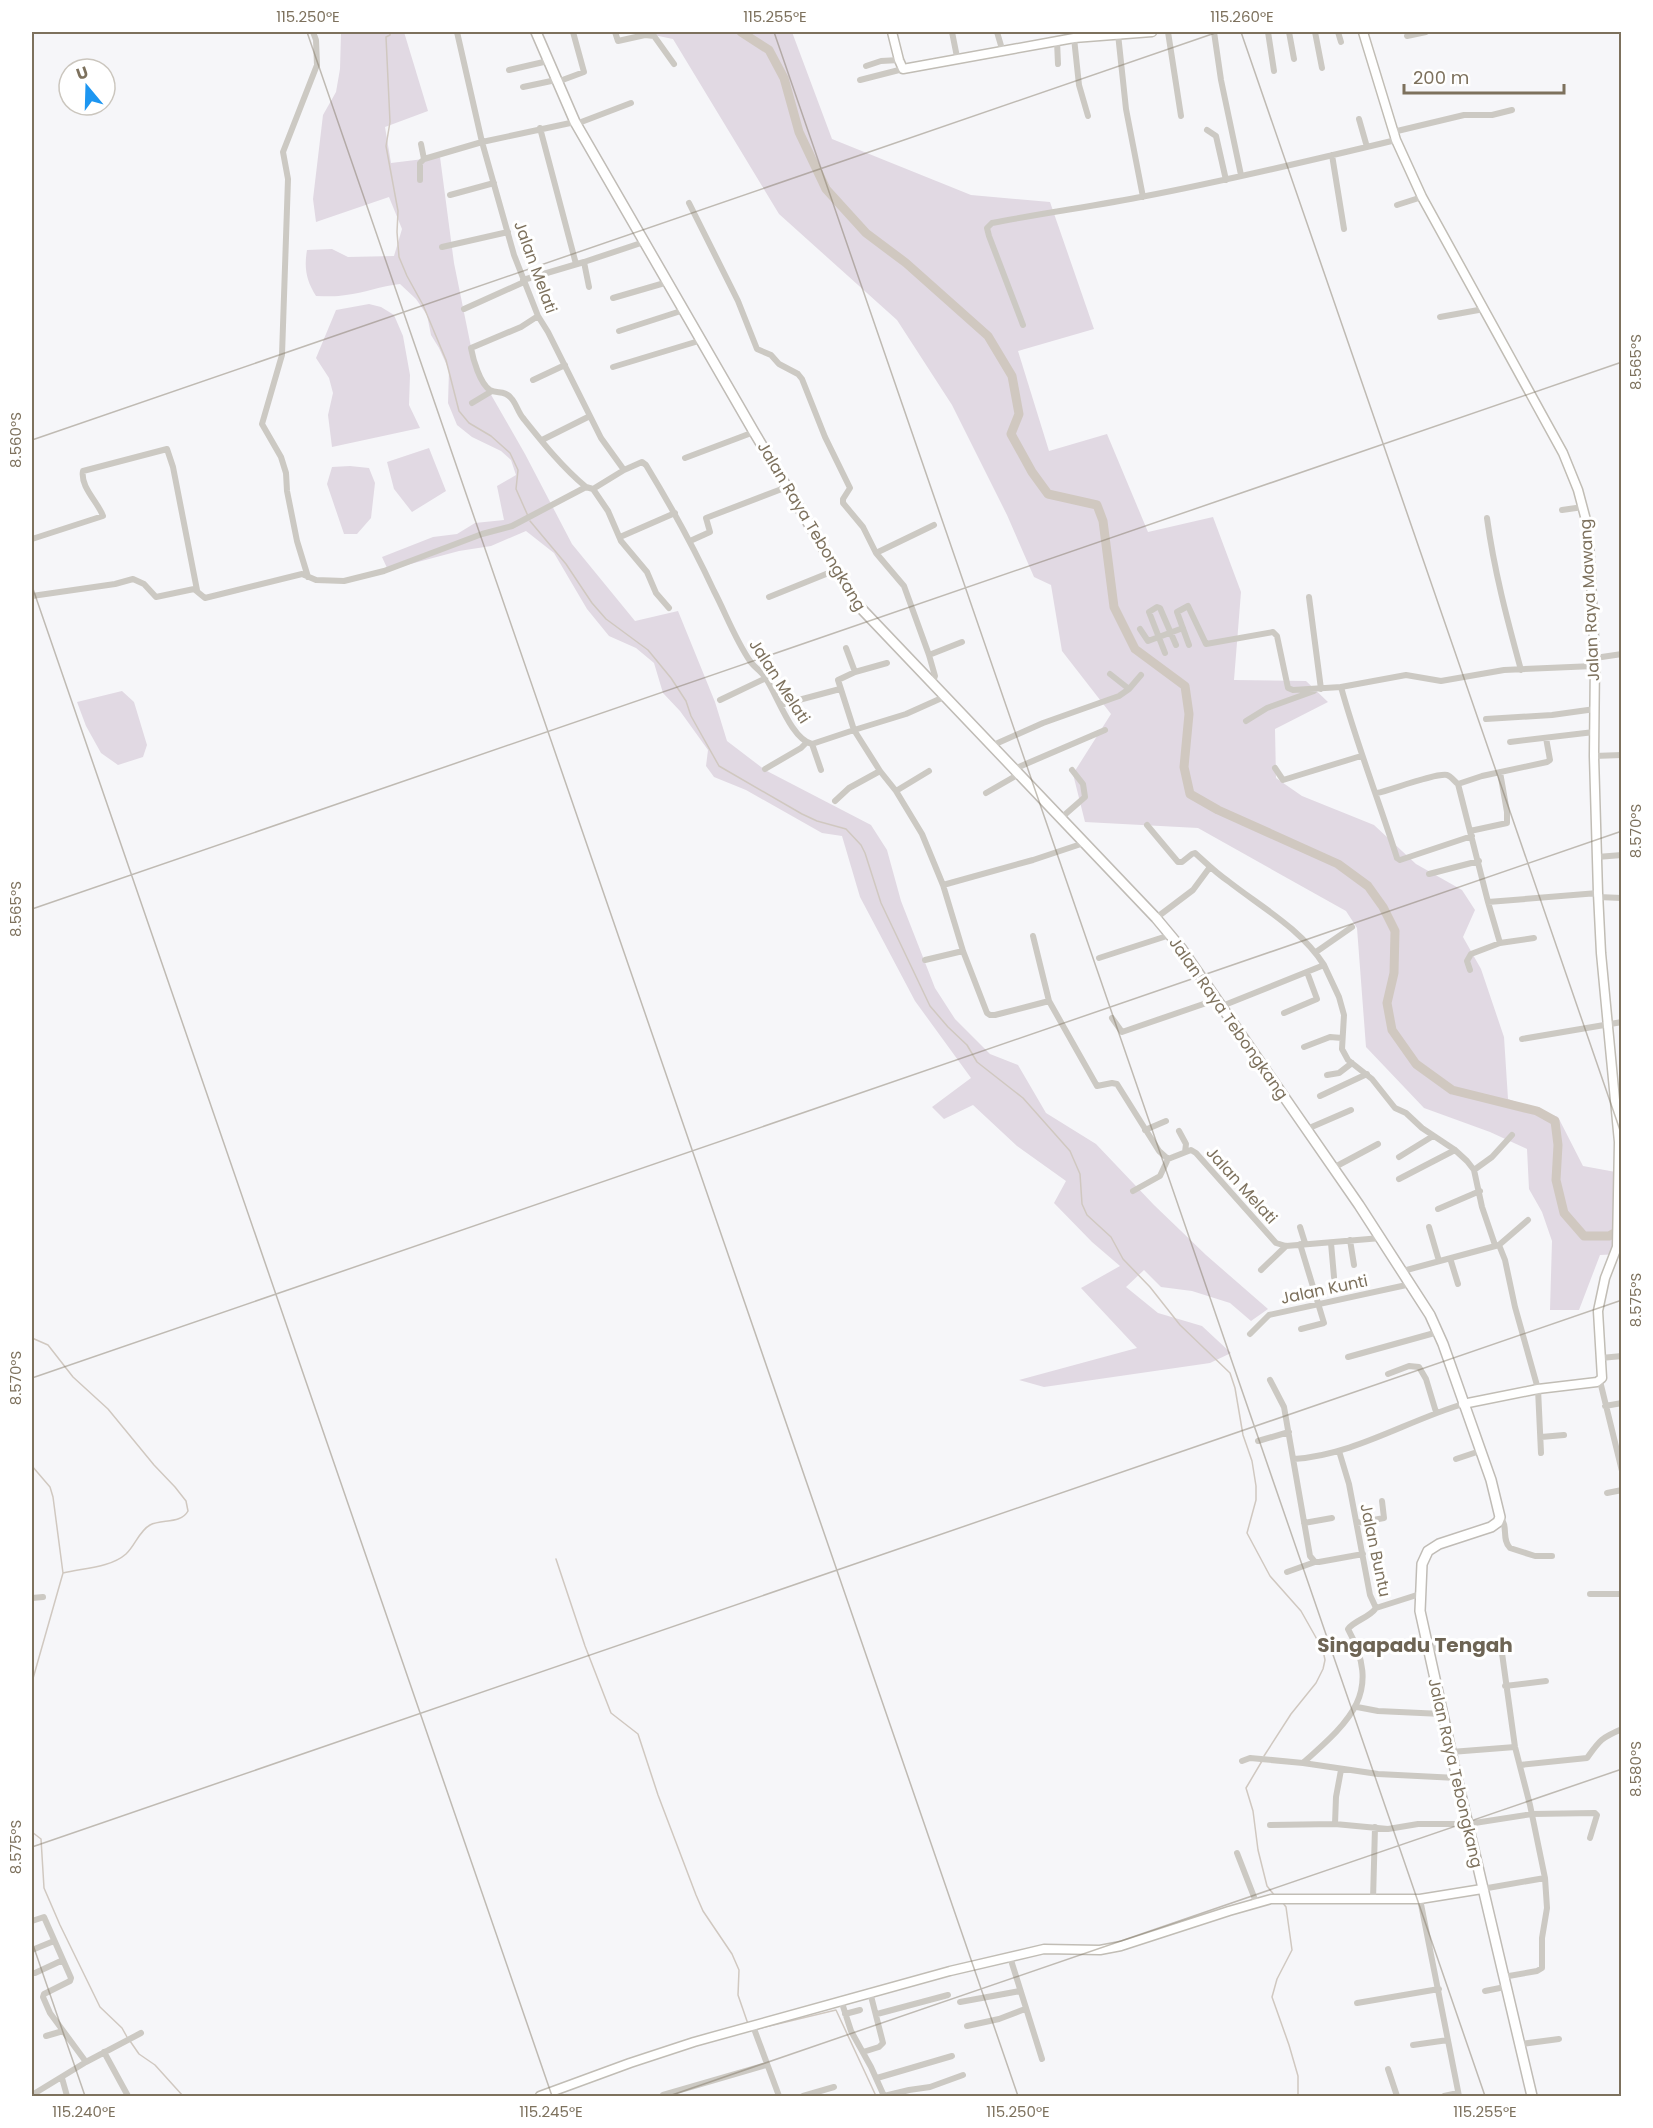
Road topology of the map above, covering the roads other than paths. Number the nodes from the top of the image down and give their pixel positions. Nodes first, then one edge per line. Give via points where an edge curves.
1 (313, 32) edge
2 (457, 32) edge
3 (536, 32) edge
4 (573, 32) edge
5 (615, 32) edge
6 (892, 32) edge
7 (951, 32) edge
8 (997, 32) edge
9 (1152, 32) edge
10 (1168, 32) edge
11 (1214, 32) edge
12 (1268, 32) edge
13 (1289, 32) edge
14 (1315, 32) edge
15 (1338, 32) edge
16 (1363, 32) edge
17 (1426, 32) edge
18 (1114, 33) edge
19 (1407, 36) dead end
20 (1058, 37) edge
21 (1074, 38) junction
22 (1341, 42) dead end
23 (1002, 49) junction
24 (957, 57) junction
25 (1294, 59) dead end
26 (548, 60) junction
27 (674, 64) dead end
28 (901, 64) junction
29 (1058, 64) dead end
30 (866, 66) dead end
31 (1322, 68) dead end
32 (509, 70) dead end
33 (1274, 71) dead end
34 (860, 80) dead end
35 (557, 81) junction
36 (523, 87) dead end
37 (631, 103) dead end
38 (1512, 111) dead end
39 (1088, 116) dead end
40 (1181, 116) dead end
41 (1359, 118) dead end
42 (576, 123) junction
43 (540, 128) junction
44 (1207, 130) dead end
45 (1395, 136) junction
46 (482, 142) junction
47 (421, 144) dead end
48 (1367, 147) junction
49 (1332, 155) junction
50 (424, 159) junction
51 (1241, 176) junction
52 (420, 180) dead end
53 (1226, 180) junction
54 (494, 183) junction
55 (450, 195) dead end
56 (1143, 197) junction
57 (1422, 197) junction
58 (689, 202) dead end
59 (1397, 205) dead end
60 (1344, 229) dead end
61 (508, 232) junction
62 (644, 242) junction
63 (442, 247) dead end
64 (584, 262) junction
65 (576, 264) junction
66 (524, 281) junction
67 (668, 282) junction
68 (589, 287) dead end
69 (613, 298) dead end
70 (464, 309) dead end
71 (1484, 309) junction
72 (684, 310) junction
73 (538, 316) junction
74 (1440, 317) dead end
75 (1023, 325) dead end
76 (619, 331) dead end
77 (702, 340) junction
78 (565, 365) junction
79 (613, 367) dead end
80 (533, 380) dead end
81 (492, 391) junction
82 (472, 403) dead end
83 (590, 416) junction
84 (754, 432) junction
85 (542, 441) junction
86 (685, 458) dead end
87 (624, 470) junction
88 (787, 487) junction
89 (589, 488) junction
90 (1583, 507) junction
91 (1562, 510) dead end
92 (675, 513) junction
93 (1487, 518) dead end
94 (934, 525) dead end
95 (620, 537) junction
96 (32, 539) edge
97 (690, 542) junction
98 (876, 553) junction
99 (836, 570) junction
100 (308, 577) junction
101 (197, 590) junction
102 (32, 596) edge
103 (769, 597) dead end
104 (1309, 597) dead end
105 (669, 608) dead end
106 (1183, 628) junction
107 (1140, 629) dead end
108 (1171, 632) junction
109 (1159, 637) junction
110 (962, 642) dead end
111 (1176, 645) dead end
112 (1189, 645) dead end
113 (846, 648) dead end
114 (1165, 653) dead end
115 (1622, 654) edge
116 (929, 655) junction
117 (1594, 662) junction
118 (887, 663) dead end
119 (1521, 670) junction
120 (855, 672) junction
121 (1110, 674) dead end
122 (1141, 675) dead end
123 (766, 678) junction
124 (932, 684) junction
125 (1341, 687) junction
126 (1319, 689) junction
127 (840, 690) junction
128 (1129, 690) junction
129 (944, 697) junction
130 (720, 700) dead end
131 (780, 705) junction
132 (1595, 709) junction
133 (1486, 719) dead end
134 (1246, 721) dead end
135 (854, 730) junction
136 (1105, 730) dead end
137 (1594, 732) junction
138 (1546, 738) junction
139 (1510, 742) dead end
140 (809, 743) junction
141 (991, 746) junction
142 (1622, 755) edge
143 (1362, 756) junction
144 (1594, 756) junction
145 (1275, 768) dead end
146 (765, 769) dead end
147 (821, 770) dead end
148 (1072, 770) dead end
149 (880, 771) junction
150 (929, 771) dead end
151 (1016, 771) junction
152 (1500, 772) junction
153 (1458, 784) junction
154 (896, 791) junction
155 (986, 793) dead end
156 (1377, 793) junction
157 (835, 801) dead end
158 (1061, 818) junction
159 (1147, 825) dead end
160 (1471, 833) junction
161 (1084, 843) junction
162 (1622, 855) edge
163 (1597, 857) junction
164 (1479, 861) junction
165 (1210, 867) junction
166 (1429, 874) dead end
167 (943, 885) junction
168 (1598, 895) junction
169 (1622, 898) edge
170 (1488, 902) junction
171 (1156, 918) junction
172 (1352, 927) dead end
173 (1170, 935) junction
174 (1033, 936) dead end
175 (1534, 938) dead end
176 (1500, 943) junction
177 (963, 951) junction
178 (1316, 952) junction
179 (1099, 958) dead end
180 (925, 960) dead end
181 (1323, 964) junction
182 (1470, 970) dead end
183 (1307, 972) junction
184 (1049, 1001) junction
185 (1220, 1003) junction
186 (1284, 1012) dead end
187 (1112, 1018) dead end
188 (1622, 1022) edge
189 (1609, 1024) junction
190 (1342, 1038) junction
191 (1522, 1039) dead end
192 (1304, 1047) dead end
193 (1352, 1063) junction
194 (1367, 1074) junction
195 (1327, 1076) dead end
196 (1320, 1096) dead end
197 (1351, 1110) dead end
198 (1166, 1121) dead end
199 (1307, 1129) junction
200 (1145, 1130) junction
201 (1179, 1131) dead end
202 (1512, 1135) dead end
203 (1433, 1136) junction
204 (1620, 1142) edge
205 (1378, 1144) dead end
206 (1455, 1150) junction
207 (1185, 1152) junction
208 (1399, 1156) dead end
209 (1168, 1159) junction
210 (1334, 1168) junction
211 (1474, 1170) junction
212 (1399, 1179) dead end
213 (1133, 1191) dead end
214 (1480, 1191) junction
215 (1438, 1209) dead end
216 (1528, 1220) dead end
217 (1300, 1227) dead end
218 (1428, 1227) dead end
219 (1381, 1238) junction
220 (1350, 1240) junction
221 (1330, 1243) junction
222 (1303, 1244) junction
223 (1497, 1245) junction
224 (1283, 1246) junction
225 (1450, 1258) junction
226 (1439, 1261) junction
227 (1354, 1265) dead end
228 (1261, 1270) dead end
229 (1403, 1271) junction
230 (1335, 1277) dead end
231 (1411, 1284) junction
232 (1458, 1284) dead end
233 (1318, 1303) junction
234 (1301, 1329) dead end
235 (1438, 1332) junction
236 (1250, 1334) dead end
237 (1622, 1356) edge
238 (1348, 1357) dead end
239 (1601, 1358) junction
240 (1388, 1374) dead end
241 (1270, 1380) dead end
242 (1600, 1381) junction
243 (1538, 1389) junction
244 (1622, 1403) edge
245 (1463, 1404) junction
246 (1605, 1406) junction
247 (1436, 1412) junction
248 (1288, 1432) junction
249 (1564, 1435) dead end
250 (1541, 1437) junction
251 (1258, 1441) dead end
252 (1340, 1451) junction
253 (1480, 1451) junction
254 (1541, 1453) dead end
255 (1621, 1458) edge
256 (1294, 1460) junction
257 (1456, 1460) dead end
258 (1622, 1471) edge
259 (1622, 1490) edge
260 (1607, 1493) dead end
261 (1382, 1501) dead end
262 (1500, 1517) junction
263 (1332, 1518) dead end
264 (1304, 1523) junction
265 (1357, 1523) junction
266 (1363, 1554) junction
267 (1552, 1556) dead end
268 (1315, 1562) junction
269 (1287, 1572) dead end
270 (1420, 1594) junction
271 (1590, 1594) dead end
272 (1622, 1594) edge
273 (43, 1597) dead end
274 (32, 1598) edge
275 (1376, 1608) junction
276 (1428, 1650) junction
277 (1546, 1681) dead end
278 (1505, 1686) junction
279 (1357, 1707) junction
280 (1442, 1714) junction
281 (1622, 1729) edge
282 (1515, 1747) junction
283 (1451, 1752) junction
284 (1242, 1761) dead end
285 (1303, 1763) junction
286 (1520, 1765) junction
287 (1341, 1770) junction
288 (1456, 1778) junction
289 (1532, 1814) junction
290 (1335, 1824) junction
291 (1468, 1824) junction
292 (1270, 1826) dead end
293 (1375, 1827) junction
294 (1590, 1838) dead end
295 (1237, 1853) dead end
296 (1545, 1878) junction
297 (1482, 1889) junction
298 (1420, 1899) junction
299 (1373, 1900) junction
300 (1256, 1902) junction
301 (32, 1921) edge
302 (54, 1941) junction
303 (32, 1950) edge
304 (1010, 1957) junction
305 (63, 1960) junction
306 (35, 1973) dead end
307 (1504, 1982) junction
308 (1439, 1989) junction
309 (1020, 1991) junction
310 (1485, 1991) dead end
311 (870, 1992) junction
312 (948, 1995) dead end
313 (841, 2000) junction
314 (960, 2002) dead end
315 (1357, 2003) dead end
316 (860, 2010) dead end
317 (1025, 2010) junction
318 (845, 2014) junction
319 (877, 2014) junction
320 (753, 2026) junction
321 (967, 2026) dead end
322 (63, 2031) junction
323 (141, 2032) dead end
324 (46, 2036) dead end
325 (1558, 2038) dead end
326 (1448, 2040) junction
327 (1521, 2044) junction
328 (1413, 2045) dead end
329 (104, 2052) junction
330 (862, 2052) junction
331 (952, 2056) dead end
332 (1042, 2059) dead end
333 (86, 2062) junction
334 (766, 2065) junction
335 (1388, 2069) dead end
336 (963, 2075) dead end
337 (62, 2078) junction
338 (876, 2078) junction
339 (834, 2086) dead end
340 (32, 2095) edge
341 (779, 2095) edge
342 (1458, 2095) edge
343 (663, 2096) edge
344 (67, 2097) edge
345 (128, 2097) edge
346 (540, 2097) edge
347 (771, 2097) edge
348 (803, 2097) edge
349 (884, 2097) edge
350 (1397, 2097) edge
351 (1444, 2097) edge
352 (1532, 2097) edge

1 - 100 street via 317,65 283,152 288,178 282,355 262,424 286,472 297,541
2 - 46 street, Jalan Melati
3 - 26 main road, Jalan Raya Tebongkang
4 - 35 street via 584,72
5 - 27 street via 618,41 654,36
6 - 28 main road
7 - 24 street
8 - 23 street
9 - 18 main road
10 - 40 street
11 - 51 street
12 - 33 street
13 - 25 street
14 - 31 street
15 - 22 street
16 - 45 main road, Jalan Raya Mawang
17 - 19 street
18 - 21 main road
18 - 56 street
20 - 21 main road
20 - 23 main road
20 - 29 street
21 - 39 street via 1079,85
23 - 24 main road
24 - 28 main road
26 - 32 street
26 - 35 main road, Jalan Raya Tebongkang
28 - 30 street via 881,61
28 - 34 street
35 - 36 street
35 - 42 main road, Jalan Raya Tebongkang
37 - 42 street
38 - 45 street via 1464,115
41 - 48 street
42 - 43 street
42 - 62 main road, Jalan Raya Tebongkang
43 - 46 street
43 - 65 street
44 - 53 street via 1216,136
45 - 48 street
45 - 57 main road, Jalan Raya Mawang
46 - 50 street
46 - 54 street, Jalan Melati
47 - 50 street
48 - 49 street
49 - 51 street
49 - 60 street
50 - 52 street via 420,163
51 - 53 street
53 - 56 street
54 - 55 street
54 - 61 street, Jalan Melati
56 - 75 street via 990,224 989,236
57 - 59 street
57 - 71 main road, Jalan Raya Mawang
58 - 98 street via 757,349 798,374 805,384 850,488 843,503 863,527
61 - 63 street
61 - 66 street, Jalan Melati
62 - 64 street
62 - 67 main road, Jalan Raya Tebongkang
64 - 65 street
64 - 68 street
65 - 66 street
66 - 70 street
66 - 73 street, Jalan Melati
67 - 69 street
67 - 72 main road, Jalan Raya Tebongkang
71 - 74 street
71 - 90 main road, Jalan Raya Mawang via 1563,453
72 - 76 street
72 - 77 main road, Jalan Raya Tebongkang
73 - 78 street, Jalan Melati
73 - 81 street via 471,348 477,370
77 - 79 street
77 - 84 main road, Jalan Raya Tebongkang
78 - 80 street
78 - 83 street, Jalan Melati
81 - 82 street
81 - 85 street via 513,399
83 - 85 street
83 - 87 street, Jalan Melati
84 - 86 street
84 - 88 main road, Jalan Raya Tebongkang
85 - 89 street via 552,456
87 - 89 street
87 - 92 street, Jalan Melati via 645,463
88 - 97 street via 706,518 710,532
88 - 99 main road, Jalan Raya Tebongkang
89 - 95 street via 608,511
89 - 100 street via 512,526 384,571 344,581
90 - 91 street
90 - 117 main road, Jalan Raya Mawang via 1589,541
92 - 95 street
92 - 97 street, Jalan Melati
93 - 119 street via 1492,555
94 - 98 street
95 - 105 street
96 - 101 street via 103,516 88,490 83,471 167,448
97 - 123 street, Jalan Melati via 736,637 752,664
98 - 116 street via 904,586
99 - 103 street
99 - 124 main road, Jalan Raya Tebongkang via 860,608
100 - 101 street via 302,574 205,598
101 - 102 street via 156,597 133,579
104 - 126 street
106 - 108 street
106 - 112 street
106 - 126 street via 1177,612 1188,606 1206,644 1273,632 1288,688
107 - 109 street via 1148,641
108 - 109 street
108 - 109 street via 1157,607 1149,612
108 - 111 street
109 - 114 street
110 - 116 street
113 - 120 street
115 - 117 street
116 - 124 street via 935,676
117 - 119 street
117 - 132 main road, Jalan Raya Mawang
118 - 120 street
119 - 125 street via 1441,681 1406,675
120 - 127 street via 838,679
121 - 128 street
122 - 128 street
123 - 130 street
123 - 131 street, Jalan Melati
124 - 129 main road, Jalan Raya Tebongkang
125 - 126 street
125 - 143 street
126 - 134 street via 1267,708
127 - 131 street
127 - 135 street
128 - 141 street
129 - 135 street, Jalan Melati
129 - 141 main road, Jalan Raya Tebongkang
131 - 140 street, Jalan Melati via 791,725
132 - 133 street
132 - 137 main road, Jalan Raya Mawang
135 - 140 street, Jalan Melati
135 - 149 street
136 - 151 street
137 - 138 street
137 - 144 main road, Jalan Raya Mawang
138 - 139 street
138 - 152 street via 1549,762
140 - 146 street
140 - 147 street
141 - 151 main road, Jalan Raya Tebongkang
142 - 144 street
143 - 145 street via 1283,780
143 - 156 street
144 - 163 main road, Jalan Raya Mawang
148 - 158 street via 1083,784 1085,797
149 - 154 street
149 - 157 street via 849,788
150 - 154 street
151 - 155 street
151 - 158 main road, Jalan Raya Tebongkang
152 - 153 street
152 - 160 street via 1507,824
153 - 156 street via 1443,775
153 - 160 street
154 - 167 street via 922,834
156 - 160 street via 1398,859
158 - 161 main road, Jalan Raya Tebongkang
159 - 165 street via 1178,862 1194,853
160 - 164 street
161 - 167 street
161 - 171 main road, Jalan Raya Tebongkang
162 - 163 street
163 - 168 main road, Jalan Raya Mawang
164 - 166 street
164 - 170 street
165 - 171 street via 1193,890
165 - 178 street via 1276,915
167 - 177 street
168 - 169 street
168 - 170 street
168 - 189 main road, Jalan Raya Mawang
170 - 176 street
171 - 173 main road, Jalan Raya Tebongkang
172 - 178 street
173 - 179 street
173 - 185 main road, Jalan Raya Tebongkang
174 - 184 street
175 - 176 street
176 - 182 street via 1471,954 1467,961
177 - 180 street
177 - 184 street via 990,1015
178 - 181 street
181 - 183 street
181 - 190 street via 1344,1015
183 - 185 street
183 - 186 street via 1317,999
184 - 200 street via 1096,1086 1118,1085
185 - 187 street via 1122,1032
185 - 199 main road, Jalan Raya Tebongkang
188 - 189 street
189 - 191 street
189 - 204 main road, Jalan Raya Mawang
190 - 192 street via 1330,1037
190 - 193 street via 1344,1054
193 - 194 street
193 - 195 street
194 - 196 street
194 - 203 street via 1395,1108
197 - 199 street
198 - 200 street
199 - 210 main road, Jalan Raya Tebongkang
200 - 209 street
201 - 207 street via 1186,1144
202 - 211 street via 1492,1158
203 - 206 street
203 - 208 street
204 - 239 main road, Jalan Raya Mawang via 1618,1240 1598,1303
205 - 210 street
206 - 211 street
206 - 212 street
207 - 209 street, Jalan Melati
207 - 224 street, Jalan Melati via 1196,1153
209 - 213 street via 1160,1176
210 - 219 main road, Jalan Raya Tebongkang
211 - 214 street
214 - 215 street
214 - 223 street
216 - 223 street
217 - 222 street
218 - 226 street
219 - 220 street
219 - 229 main road, Jalan Raya Tebongkang
220 - 221 street
220 - 227 street
221 - 222 street
221 - 230 street
222 - 224 street
222 - 233 street
223 - 225 street
223 - 243 street via 1505,1260
224 - 228 street
225 - 226 street
225 - 232 street
226 - 229 street
229 - 231 main road, Jalan Raya Tebongkang
231 - 233 street, Jalan Kunti
231 - 235 main road, Jalan Raya Tebongkang
233 - 234 street via 1324,1323
233 - 236 street, Jalan Kunti via 1269,1315
235 - 238 street
235 - 245 main road, Jalan Raya Tebongkang
237 - 239 street
239 - 242 main road, Jalan Raya Mawang
240 - 247 street via 1409,1366 1419,1367
241 - 248 street via 1284,1407
242 - 243 main road
242 - 246 street
243 - 245 main road
243 - 250 street
244 - 246 street
245 - 247 street
245 - 253 main road, Jalan Raya Tebongkang
246 - 255 street
247 - 252 street
248 - 251 street
248 - 256 street
249 - 250 street
250 - 254 street
252 - 256 street
252 - 265 street, Jalan Buntu
253 - 257 street
253 - 262 main road, Jalan Raya Tebongkang
255 - 258 street
256 - 264 street
259 - 260 street
261 - 265 street via 1383,1518
262 - 267 street via 1510,1548 1535,1556
262 - 270 main road, Jalan Raya Tebongkang via 1491,1527 1428,1551 1422,1564
263 - 264 street
264 - 268 street via 1309,1553
265 - 266 street, Jalan Buntu
266 - 268 street
266 - 275 street, Jalan Buntu
268 - 269 street
270 - 275 street, Jalan Buntu
270 - 276 main road, Jalan Raya Tebongkang
271 - 272 street
273 - 274 street
275 - 279 street via 1348,1629 1363,1665
276 - 278 street via 1499,1644
276 - 280 main road, Jalan Raya Tebongkang
277 - 278 street
278 - 282 street
279 - 280 street
279 - 285 street
280 - 283 main road, Jalan Raya Tebongkang
281 - 286 street via 1599,1741 1587,1758
282 - 283 street
282 - 286 street
283 - 288 main road, Jalan Raya Tebongkang
284 - 285 street via 1250,1758
285 - 287 street
286 - 289 street
287 - 288 street
287 - 290 street
288 - 291 main road, Jalan Raya Tebongkang
289 - 291 street
289 - 294 street via 1596,1813
289 - 296 street
290 - 292 street
290 - 293 street
291 - 293 street
291 - 297 main road, Jalan Raya Tebongkang
293 - 299 street
295 - 300 street
296 - 297 street
296 - 307 street via 1542,1968
297 - 298 main road
297 - 307 main road, Jalan Raya Tebongkang
298 - 299 main road
298 - 308 street
299 - 300 main road via 1282,1898
300 - 304 main road via 1121,1946 1100,1950 1053,1948
301 - 302 street via 44,1917
302 - 303 street
302 - 305 street
304 - 309 street
304 - 311 main road
305 - 306 street
305 - 322 street via 71,1980 43,1996
307 - 310 street
307 - 327 main road, Jalan Raya Tebongkang
308 - 315 street
308 - 326 street
309 - 314 street
309 - 317 street
311 - 313 main road
311 - 319 street
312 - 319 street
313 - 318 street
313 - 320 main road
316 - 318 street
317 - 321 street
317 - 332 street
318 - 330 street
319 - 330 street via 883,2044
320 - 334 street
320 - 346 main road via 630,2063
322 - 324 street
322 - 333 street
323 - 329 street
325 - 327 street
326 - 328 street
326 - 342 street
327 - 352 main road, Jalan Raya Tebongkang
329 - 333 street
329 - 345 street
330 - 338 street
331 - 338 street
333 - 337 street
334 - 341 street
334 - 343 street
335 - 350 street
336 - 349 street
337 - 340 street
337 - 344 street
338 - 349 street
339 - 348 street
341 - 347 street
342 - 351 street

